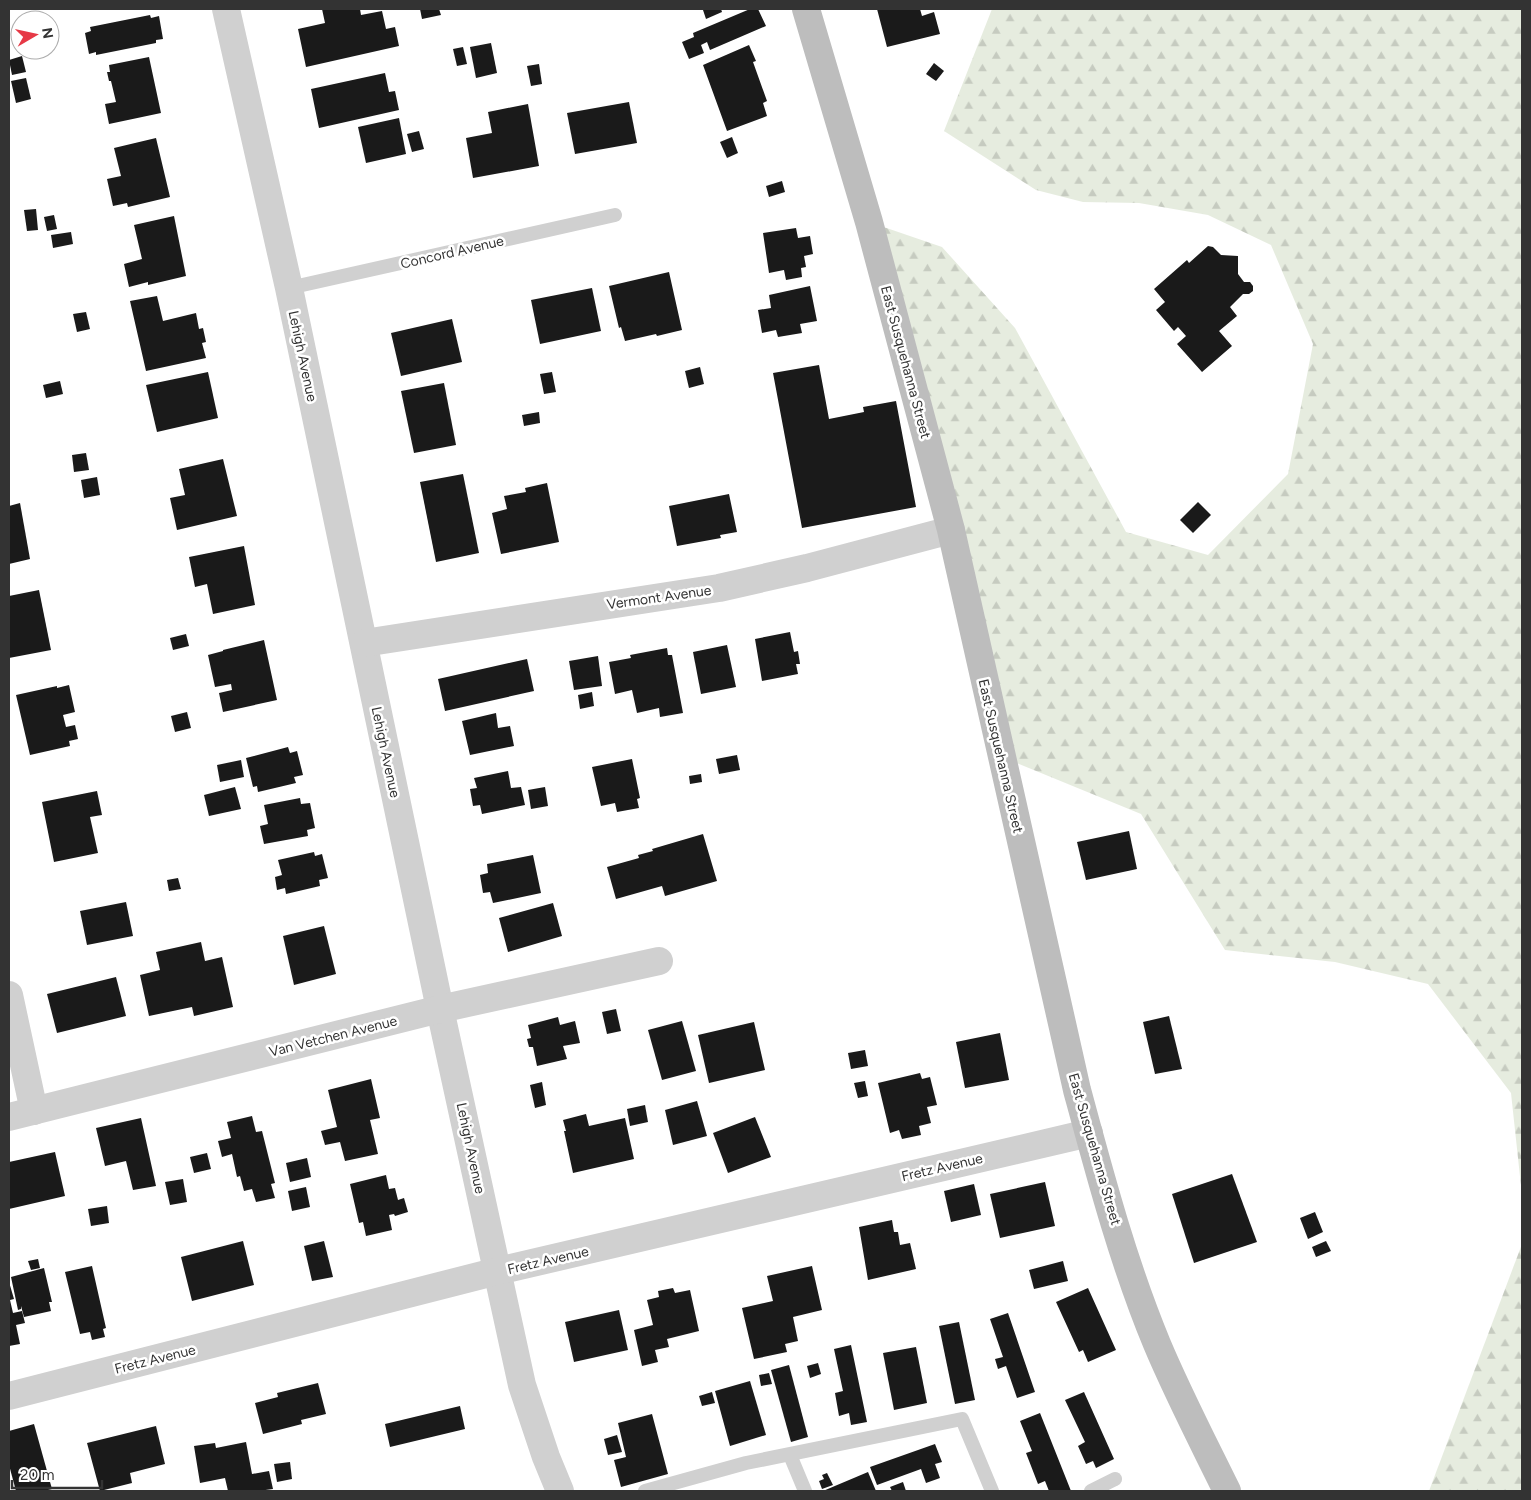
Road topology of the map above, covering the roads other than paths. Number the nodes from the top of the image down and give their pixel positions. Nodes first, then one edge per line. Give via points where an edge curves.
1 (226, 9) edge
2 (806, 9) edge
3 (615, 215) dead end
4 (289, 288) junction
5 (951, 530) junction
6 (364, 644) junction
7 (659, 962) dead end
8 (9, 995) edge
9 (440, 1008) junction
10 (21, 1114) edge
11 (1089, 1133) junction
12 (498, 1271) junction
13 (9, 1396) edge
14 (790, 1455) junction
15 (1115, 1479) dead end
16 (560, 1491) edge
17 (645, 1491) edge
18 (805, 1491) edge
19 (992, 1491) edge
20 (1091, 1491) edge
21 (1226, 1491) edge

1 - 4 street, Lehigh Avenue
2 - 5 main road, East Susquehanna Street via 868,222
3 - 4 lane, Concord Avenue
4 - 6 street, Lehigh Avenue
5 - 6 street, Vermont Avenue via 719,588
5 - 11 main road, East Susquehanna Street
6 - 9 street, Lehigh Avenue
7 - 9 street, Van Vetchen Avenue
8 - 10 street
9 - 10 street, Van Vetchen Avenue
9 - 12 street, Lehigh Avenue
11 - 12 street, Fretz Avenue
11 - 21 main road, East Susquehanna Street via 1130,1270 1157,1344
12 - 13 street, Fretz Avenue
12 - 16 street, Lehigh Avenue via 522,1385
14 - 17 lane via 746,1463
14 - 18 lane
14 - 19 lane via 962,1419
15 - 20 lane

